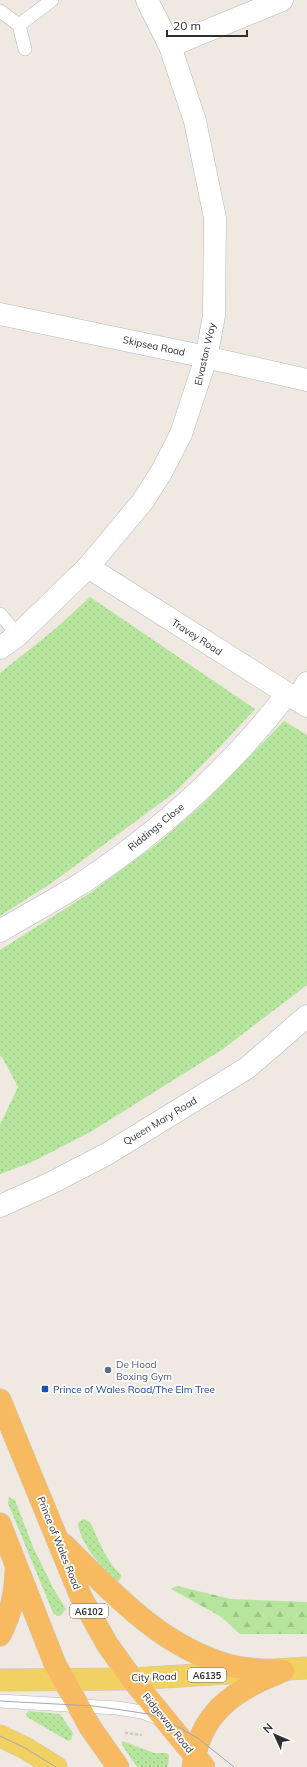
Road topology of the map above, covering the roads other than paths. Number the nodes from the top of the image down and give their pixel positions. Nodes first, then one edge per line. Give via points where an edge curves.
1 (52, 0) edge
2 (147, 0) edge
3 (282, 0) edge
4 (0, 11) edge
5 (19, 25) junction
6 (170, 46) junction
7 (25, 49) dead end
8 (0, 314) edge
9 (206, 358) junction
10 (307, 380) edge
11 (88, 567) junction
12 (0, 614) edge
13 (18, 635) junction
14 (0, 648) edge
15 (299, 696) edge
16 (0, 931) edge
17 (307, 1016) edge
18 (0, 1206) edge
19 (0, 1400) edge
20 (0, 1524) edge
21 (57, 1538) junction
22 (16, 1561) junction
23 (0, 1635) edge
24 (307, 1668) edge
25 (282, 1671) junction
26 (132, 1678) junction
27 (63, 1679) junction
28 (0, 1680) edge
29 (0, 1701) edge
30 (78, 1706) junction
31 (166, 1722) junction
32 (0, 1736) edge
33 (197, 1763) edge
34 (56, 1767) edge
35 (118, 1767) edge

1 - 5 lane
2 - 6 street, Elvaston Way
3 - 6 street
4 - 5 lane
5 - 7 lane
6 - 9 street, Elvaston Way via 195,121 214,218 214,316
8 - 9 street, Skipsea Road
9 - 10 street, Skipsea Road
9 - 11 street, Elvaston Way via 181,434 162,471 143,501
11 - 13 street, Elvaston Way
11 - 15 street, Travey Road
12 - 13 lane
13 - 14 street, Elvaston Way
15 - 16 street, Riddings Close via 264,723 189,800 138,843 81,884
17 - 18 street, Queen Mary Road via 247,1068 107,1154
19 - 21 highway, Prince of Wales Road / A6102
20 - 22 highway
21 - 25 highway via 139,1616 180,1647 229,1666
21 - 26 highway, Prince of Wales Road / A6102 via 81,1597 107,1644
22 - 23 highway via 14,1598
22 - 27 highway via 44,1638
24 - 25 main road, City Road / A6135
25 - 26 main road, City Road / A6135
25 - 33 highway via 252,1684 231,1697 211,1716 204,1728
26 - 27 main road, City Road / A6135
26 - 31 highway, Ridgeway Road / A6102
27 - 28 main road, City Road / A6135
27 - 30 highway
29 - 30 lane
30 - 31 lane via 132,1710
30 - 35 highway
31 - 33 highway, Ridgeway Road / A6102
32 - 34 main road

